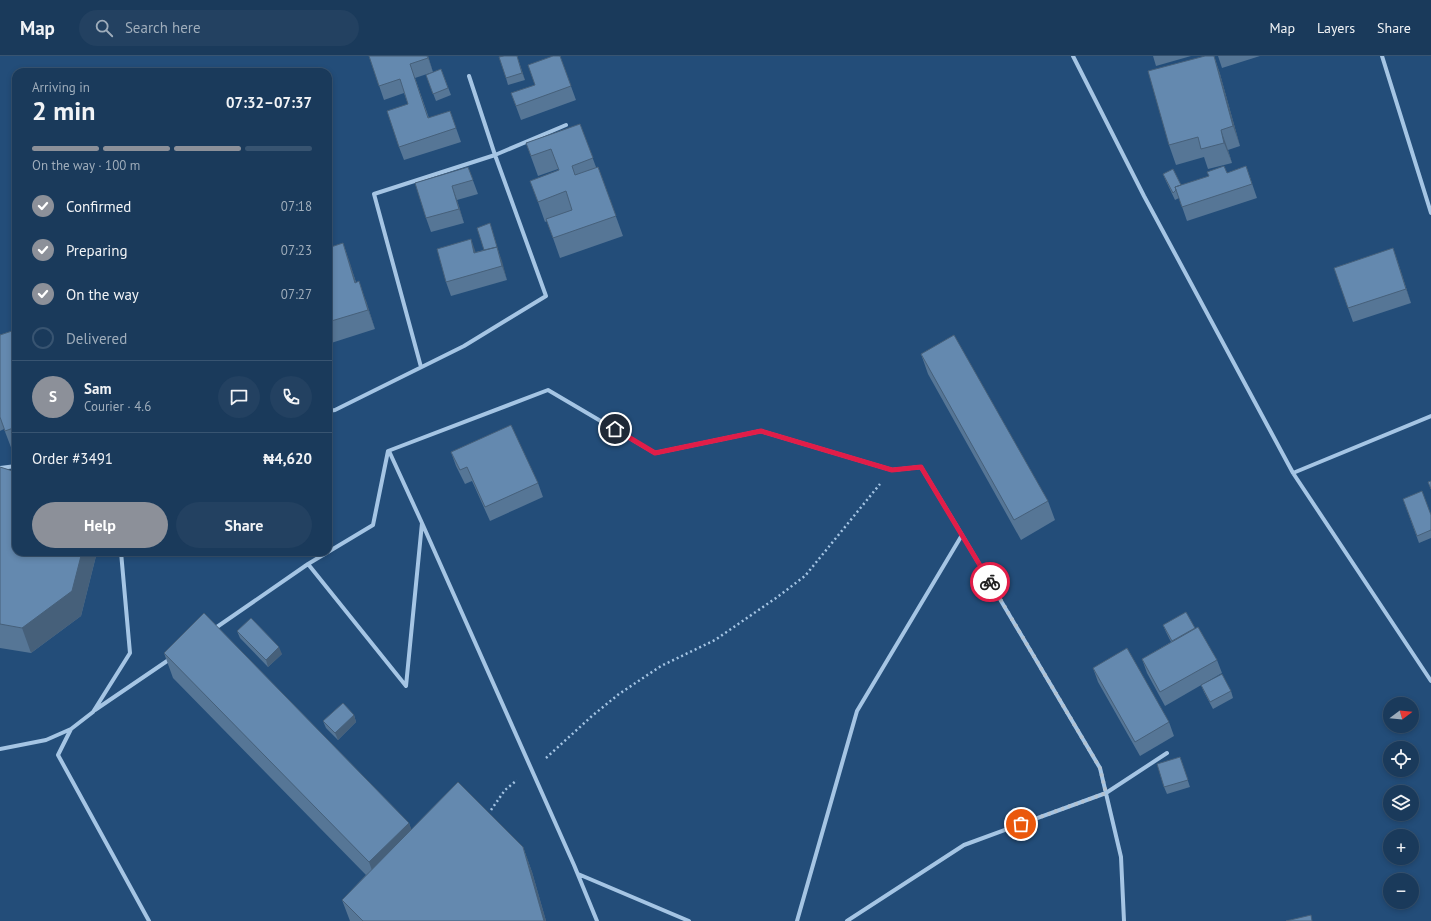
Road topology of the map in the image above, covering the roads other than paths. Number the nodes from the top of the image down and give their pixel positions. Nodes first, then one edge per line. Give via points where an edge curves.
1 (1073, 56) edge
2 (1382, 56) edge
3 (469, 76) dead end
4 (566, 125) dead end
5 (495, 155) junction
6 (1431, 213) edge
7 (421, 367) junction
8 (332, 410) edge
9 (1431, 416) edge
10 (388, 451) junction
11 (12, 466) edge
12 (0, 468) edge
13 (1293, 473) junction
14 (422, 523) junction
15 (962, 535) junction
16 (332, 550) edge
17 (121, 556) edge
18 (321, 556) edge
19 (308, 564) junction
20 (210, 631) edge
21 (177, 654) edge
22 (1431, 681) edge
23 (92, 712) junction
24 (71, 729) junction
25 (0, 749) edge
26 (1167, 753) dead end
27 (1106, 793) junction
28 (578, 874) junction
29 (149, 921) edge
30 (597, 921) edge
31 (689, 921) edge
32 (797, 921) edge
33 (847, 921) edge
34 (1124, 921) edge

1 - 13 street via 1144,196
2 - 6 street
3 - 5 street
4 - 5 street
5 - 7 street via 546,296 464,346
5 - 7 street via 374,194
7 - 8 street
9 - 13 street
10 - 14 street
10 - 15 street via 548,390 655,453 761,431 892,470 921,467
10 - 16 street via 372,525
11 - 12 street
13 - 22 street
14 - 19 street via 406,686
14 - 28 street
15 - 27 street via 1100,768
15 - 32 street via 856,711
17 - 23 street via 130,653
18 - 19 street
19 - 20 street
21 - 23 street
23 - 24 street
24 - 25 street via 46,740
24 - 29 street via 58,756
26 - 27 street
27 - 33 street via 964,845
27 - 34 street via 1121,857
28 - 30 street
28 - 31 street

